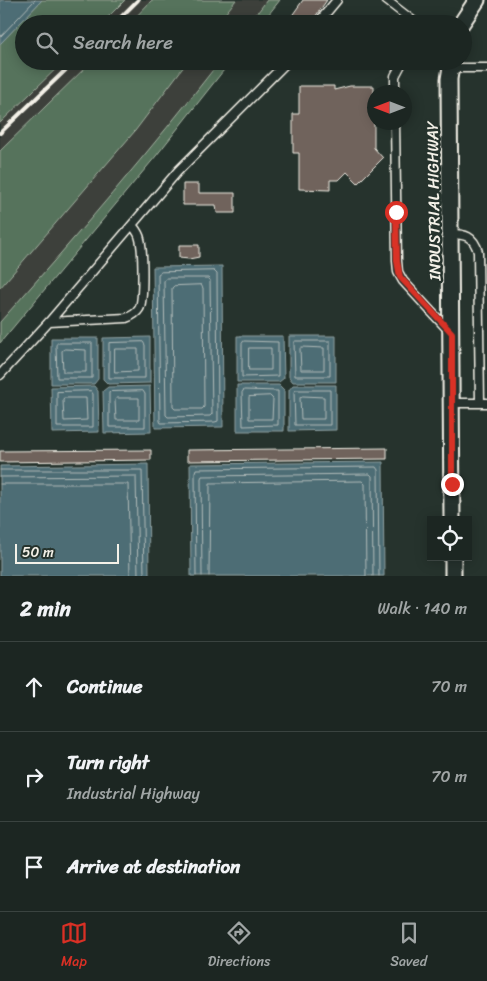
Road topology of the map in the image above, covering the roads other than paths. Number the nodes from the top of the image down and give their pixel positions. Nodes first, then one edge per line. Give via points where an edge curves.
1 (337, 0) edge
2 (386, 0) edge
3 (477, 0) edge
4 (324, 15) edge
5 (405, 15) edge
6 (467, 15) edge
7 (472, 66) edge
8 (487, 68) edge
9 (279, 70) edge
10 (398, 70) edge
11 (450, 70) edge
12 (395, 85) edge
13 (395, 130) edge
14 (132, 225) junction
15 (450, 234) junction
16 (49, 322) junction
17 (452, 333) junction
18 (0, 375) edge
19 (452, 403) junction
20 (483, 403) edge
21 (452, 516) edge
22 (453, 561) edge
23 (453, 576) edge

1 - 4 lane
2 - 5 lane
3 - 6 street
7 - 8 lane
9 - 14 lane via 178,171
10 - 12 lane
11 - 15 street, INDUSTRIAL HIGHWAY
13 - 17 lane via 398,272
14 - 16 lane
14 - 16 lane via 141,243 140,309 126,318
15 - 17 street, INDUSTRIAL HIGHWAY
15 - 20 lane via 469,237 478,252
16 - 18 lane
17 - 19 street, INDUSTRIAL HIGHWAY
19 - 20 lane
19 - 21 street, INDUSTRIAL HIGHWAY
22 - 23 street

